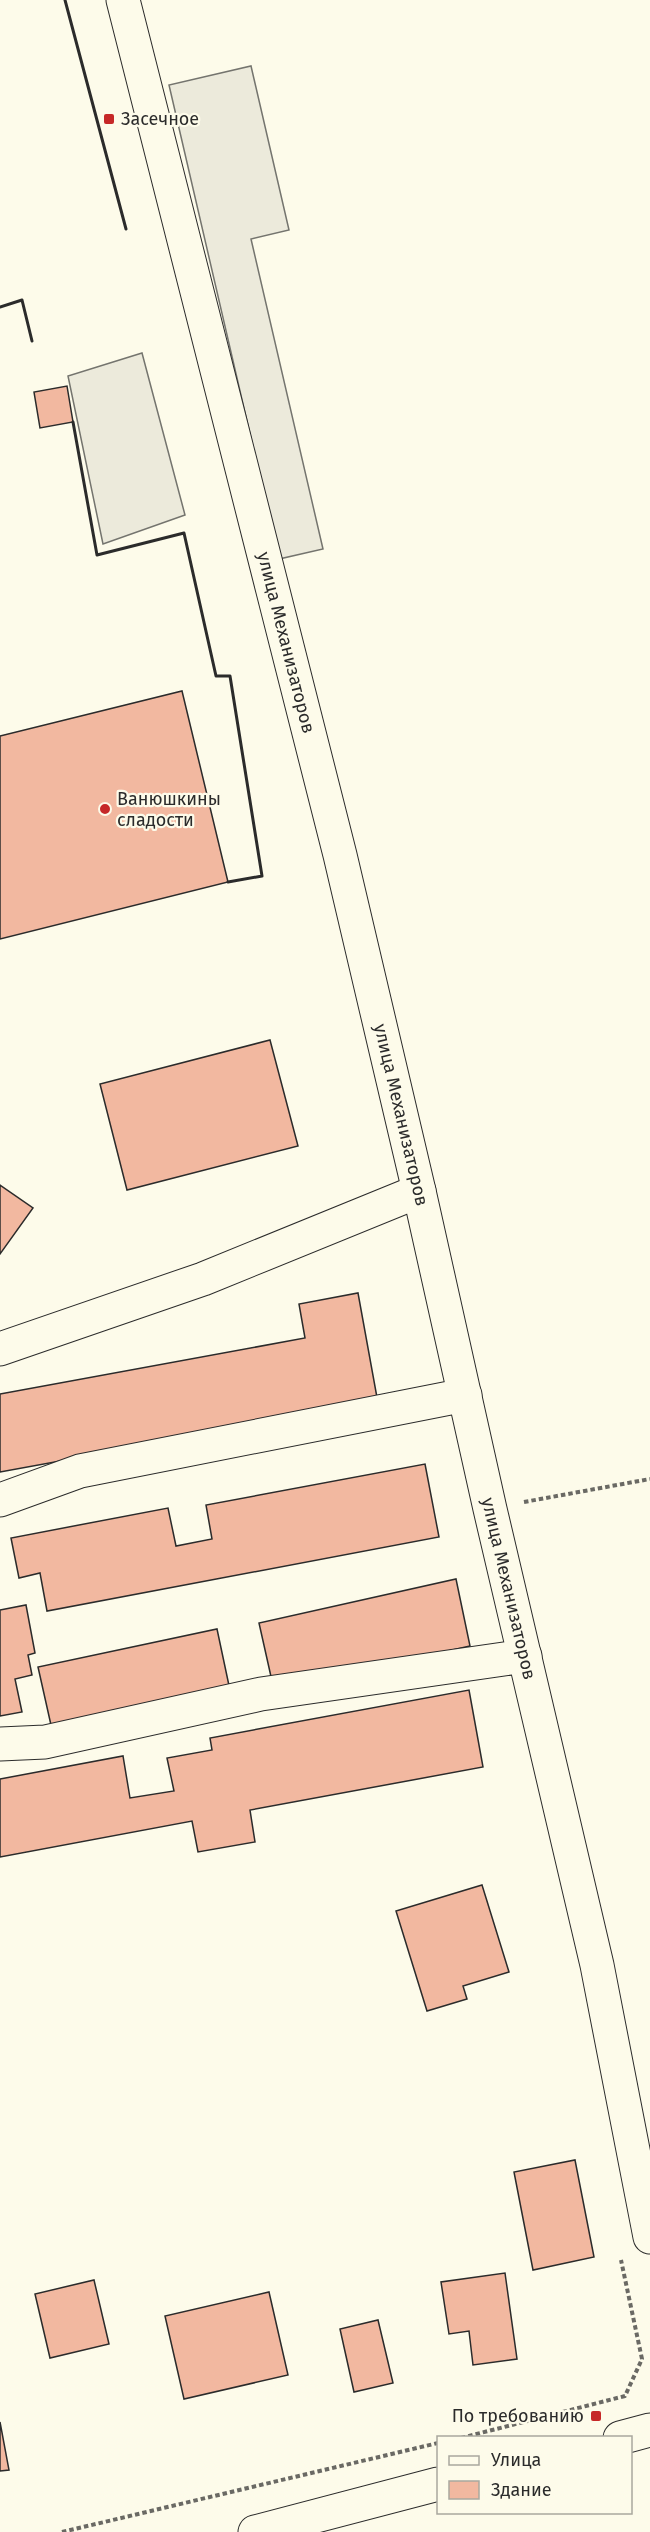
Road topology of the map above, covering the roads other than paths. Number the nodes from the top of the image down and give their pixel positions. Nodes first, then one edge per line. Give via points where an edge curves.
1 (123, 0) edge
2 (419, 1191) junction
3 (0, 1349) edge
4 (465, 1395) junction
5 (0, 1500) edge
6 (525, 1656) junction
7 (0, 1744) edge
8 (650, 2237) edge
9 (650, 2430) edge
10 (628, 2436) edge
11 (437, 2484) edge
12 (255, 2532) edge

1 - 2 street, улица Механизаторов via 340,855
2 - 3 street via 203,1279
2 - 4 street, улица Механизаторов
4 - 5 street via 80,1471
4 - 6 street, улица Механизаторов
6 - 7 street via 261,1694 45,1742
6 - 8 street, улица Механизаторов via 597,1965
9 - 10 street
11 - 12 street

